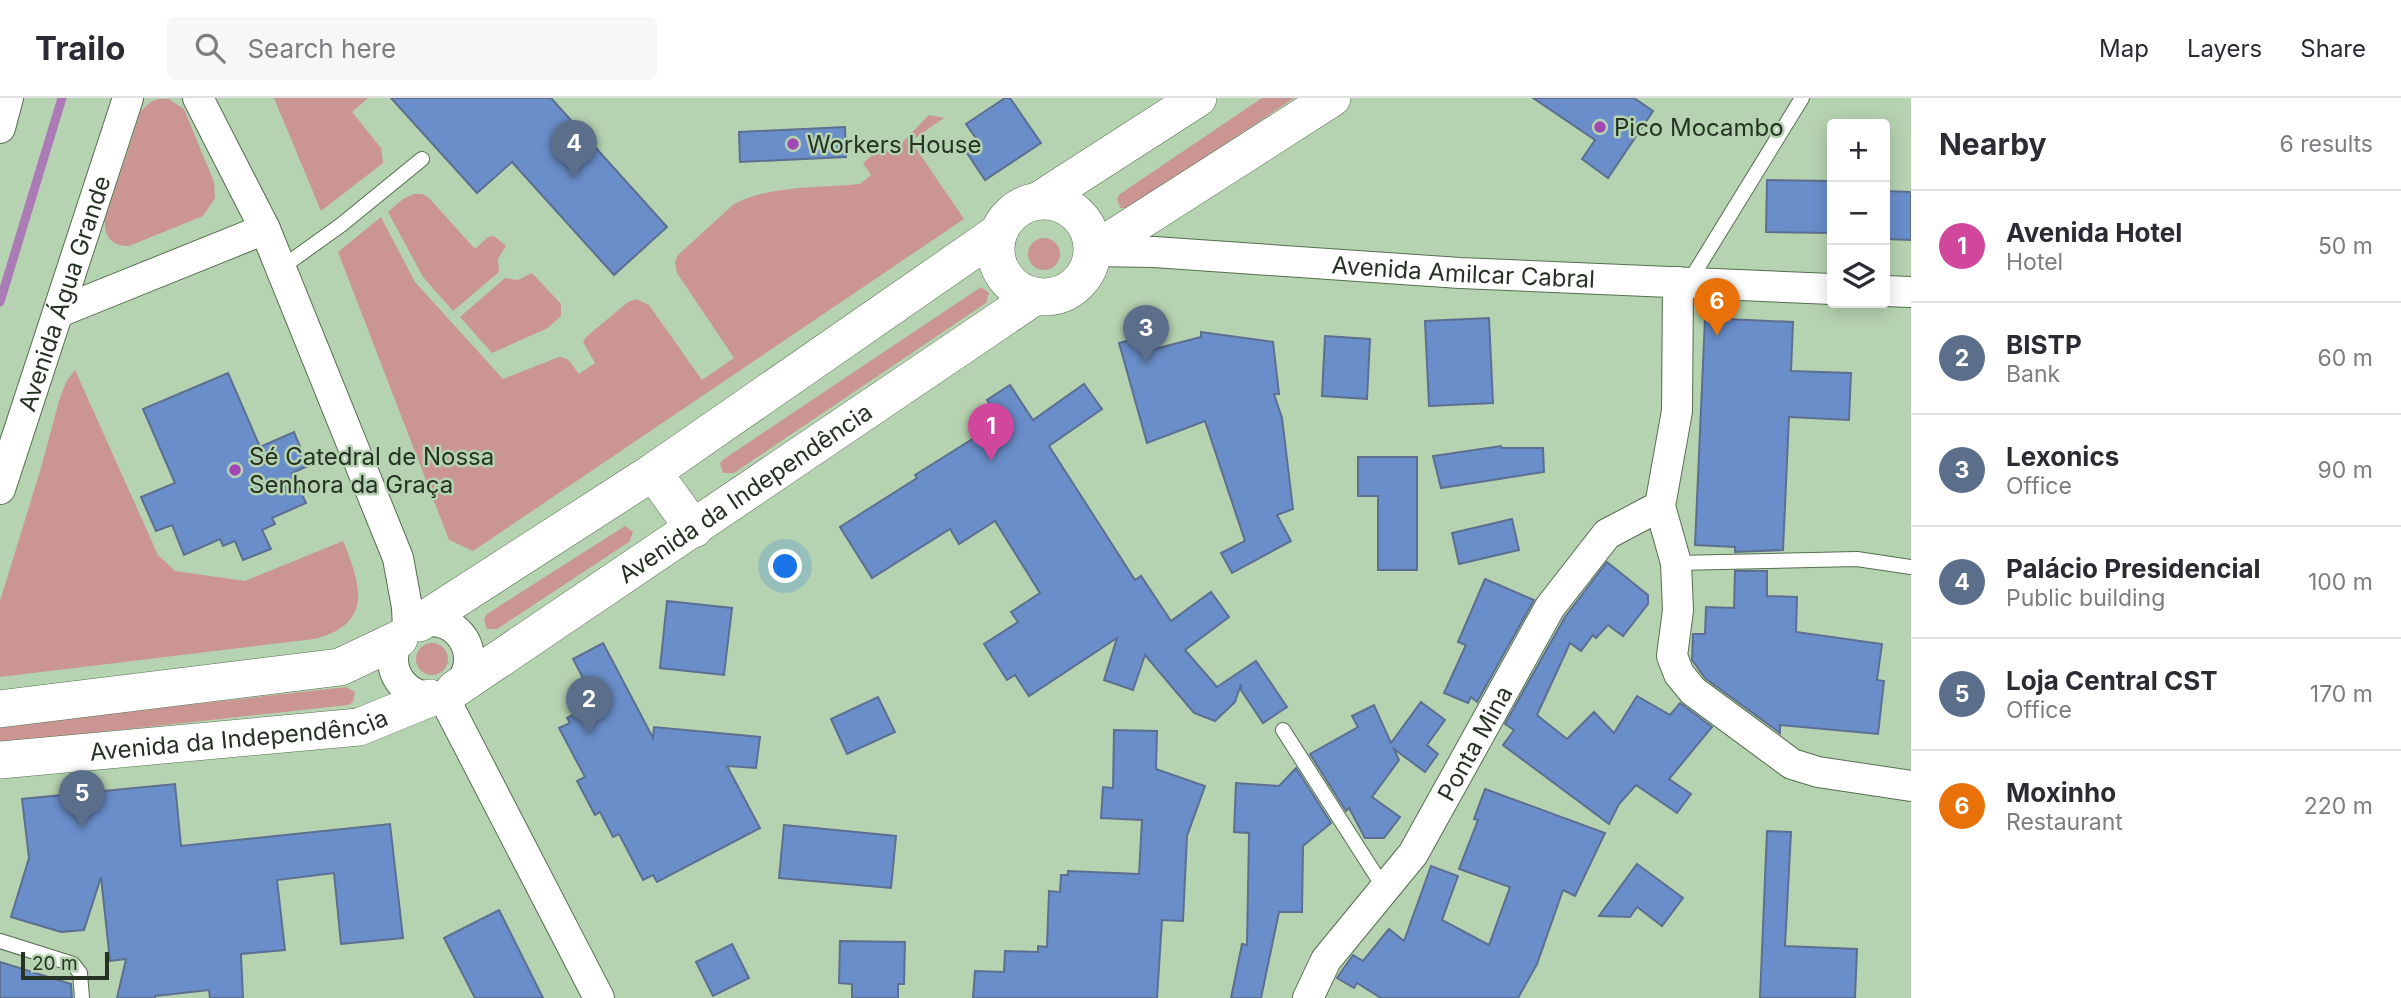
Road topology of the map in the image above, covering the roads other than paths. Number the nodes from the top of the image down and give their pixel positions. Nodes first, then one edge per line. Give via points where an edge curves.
1 (8, 98) edge
2 (128, 98) edge
3 (198, 98) edge
4 (1198, 98) edge
5 (1332, 98) edge
6 (1802, 98) edge
7 (0, 128) edge
8 (422, 159) dead end
9 (1038, 201) junction
10 (265, 229) junction
11 (999, 232) junction
12 (1093, 251) junction
13 (281, 268) junction
14 (1684, 282) junction
15 (1827, 289) edge
16 (1890, 291) edge
17 (1911, 292) edge
18 (1034, 296) junction
19 (59, 312) junction
20 (653, 472) junction
21 (0, 489) edge
22 (1660, 506) junction
23 (694, 529) junction
24 (1676, 563) junction
25 (1911, 567) edge
26 (409, 630) junction
27 (443, 694) junction
28 (0, 709) edge
29 (1283, 730) dead end
30 (0, 760) edge
31 (1911, 786) edge
32 (1384, 888) junction
33 (0, 941) edge
34 (82, 998) edge
35 (599, 998) edge
36 (1308, 998) edge

1 - 7 street
2 - 19 street, Avenida Água Grande
3 - 10 street
4 - 9 street
5 - 12 street
6 - 14 lane
8 - 13 lane
9 - 11 street via 1014,211
9 - 12 street via 1071,208 1091,234
10 - 13 street
10 - 19 street
11 - 18 street via 998,264 1006,279
11 - 20 street
12 - 14 street, Avenida Amilcar Cabral
12 - 18 street via 1090,267 1074,288 1051,298
13 - 26 street via 398,558
14 - 15 street, Avenida Amilcar Cabral
14 - 22 street via 1677,411
16 - 17 street
18 - 23 street, Avenida da Independência
19 - 21 street, Avenida Água Grande
20 - 23 street
20 - 26 street
22 - 24 street
22 - 32 street, Ponta Mina via 1607,534 1550,607 1413,854
23 - 27 street, Avenida da Independência
24 - 25 lane via 1857,559
24 - 31 street via 1678,610 1672,656 1693,691 1792,764
26 - 27 street via 394,651 397,677 417,695
26 - 27 street via 433,621 446,624 466,641 470,667 464,680
26 - 28 street via 340,667
27 - 30 street, Avenida da Independência via 359,727
27 - 35 street
29 - 32 lane
32 - 36 street, Ponta Mina via 1326,960
33 - 34 lane via 73,964 80,973

